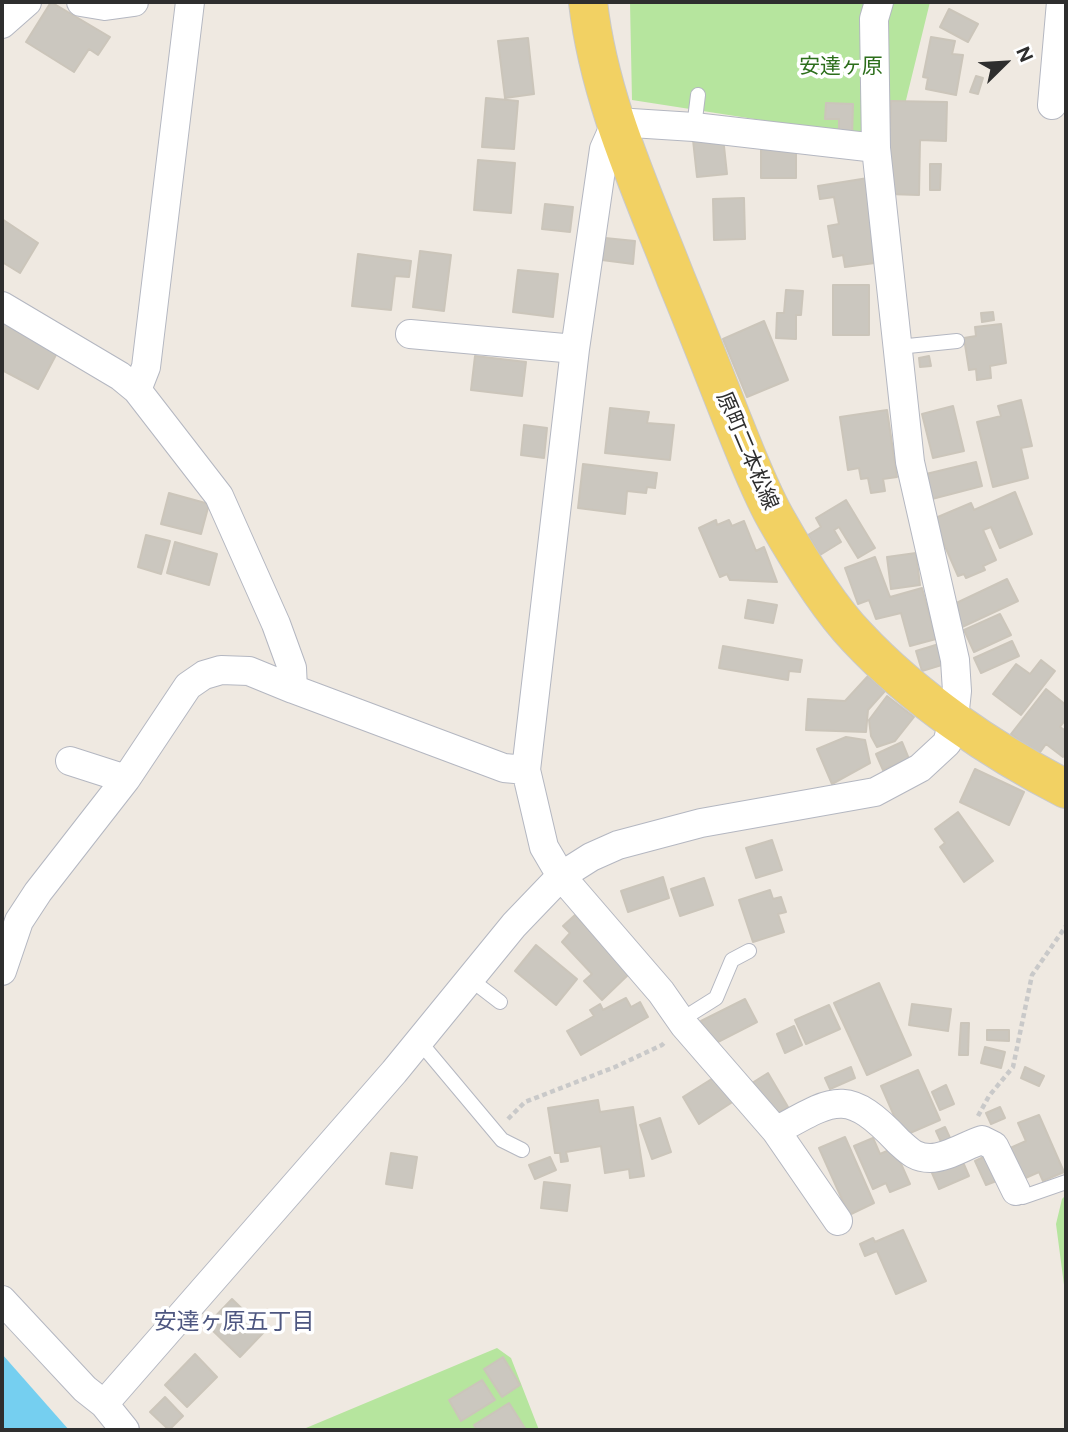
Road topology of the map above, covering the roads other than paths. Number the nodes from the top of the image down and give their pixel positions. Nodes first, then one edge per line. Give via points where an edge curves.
1 (27, 2) edge
2 (81, 2) edge
3 (134, 2) edge
4 (190, 2) edge
5 (588, 2) edge
6 (879, 2) edge
7 (1061, 2) edge
8 (2, 24) edge
9 (698, 95) dead end
10 (1052, 105) dead end
11 (616, 122) junction
12 (694, 127) junction
13 (876, 148) junction
14 (2, 306) edge
15 (410, 334) dead end
16 (957, 341) dead end
17 (898, 347) junction
18 (575, 349) junction
19 (137, 390) junction
20 (293, 689) junction
21 (954, 719) junction
22 (70, 761) dead end
23 (526, 770) junction
24 (126, 779) junction
25 (1066, 789) edge
26 (561, 876) junction
27 (749, 951) dead end
28 (2, 971) edge
29 (470, 979) junction
30 (500, 1002) dead end
31 (681, 1020) junction
32 (419, 1041) junction
33 (776, 1131) junction
34 (522, 1150) dead end
35 (1066, 1182) edge
36 (1016, 1191) joint
37 (838, 1221) dead end
38 (2, 1300) edge
39 (104, 1404) junction
40 (125, 1430) edge

1 - 8 street
2 - 3 street via 104,6
4 - 19 street via 146,367
5 - 11 main road, 原町二本松線
6 - 13 street via 874,19
7 - 10 street
9 - 12 lane
11 - 12 street
11 - 18 street via 604,149
11 - 21 main road, 原町二本松線 via 752,469 776,518 855,636
12 - 13 street
13 - 17 street
14 - 19 street
15 - 18 street
16 - 17 lane
17 - 21 street via 909,462 955,660
18 - 23 street
19 - 20 street via 219,496 276,624 292,668
20 - 23 street via 504,768
20 - 24 street via 249,671 204,675 188,686
21 - 25 main road, 原町二本松線 via 987,746
21 - 26 street via 947,743 920,768 875,792 664,832 618,845
22 - 24 street
23 - 26 street via 544,847
24 - 28 street via 38,891 19,921
26 - 29 street
26 - 31 street
27 - 31 lane via 732,960 716,998
29 - 30 lane
29 - 32 street
31 - 33 street
32 - 34 lane via 502,1140
32 - 39 street
33 - 36 street via 830,1103 845,1102 861,1109 914,1156 933,1158 982,1140 994,1146
33 - 37 street
35 - 36 lane via 1023,1197
38 - 39 street
39 - 40 street

